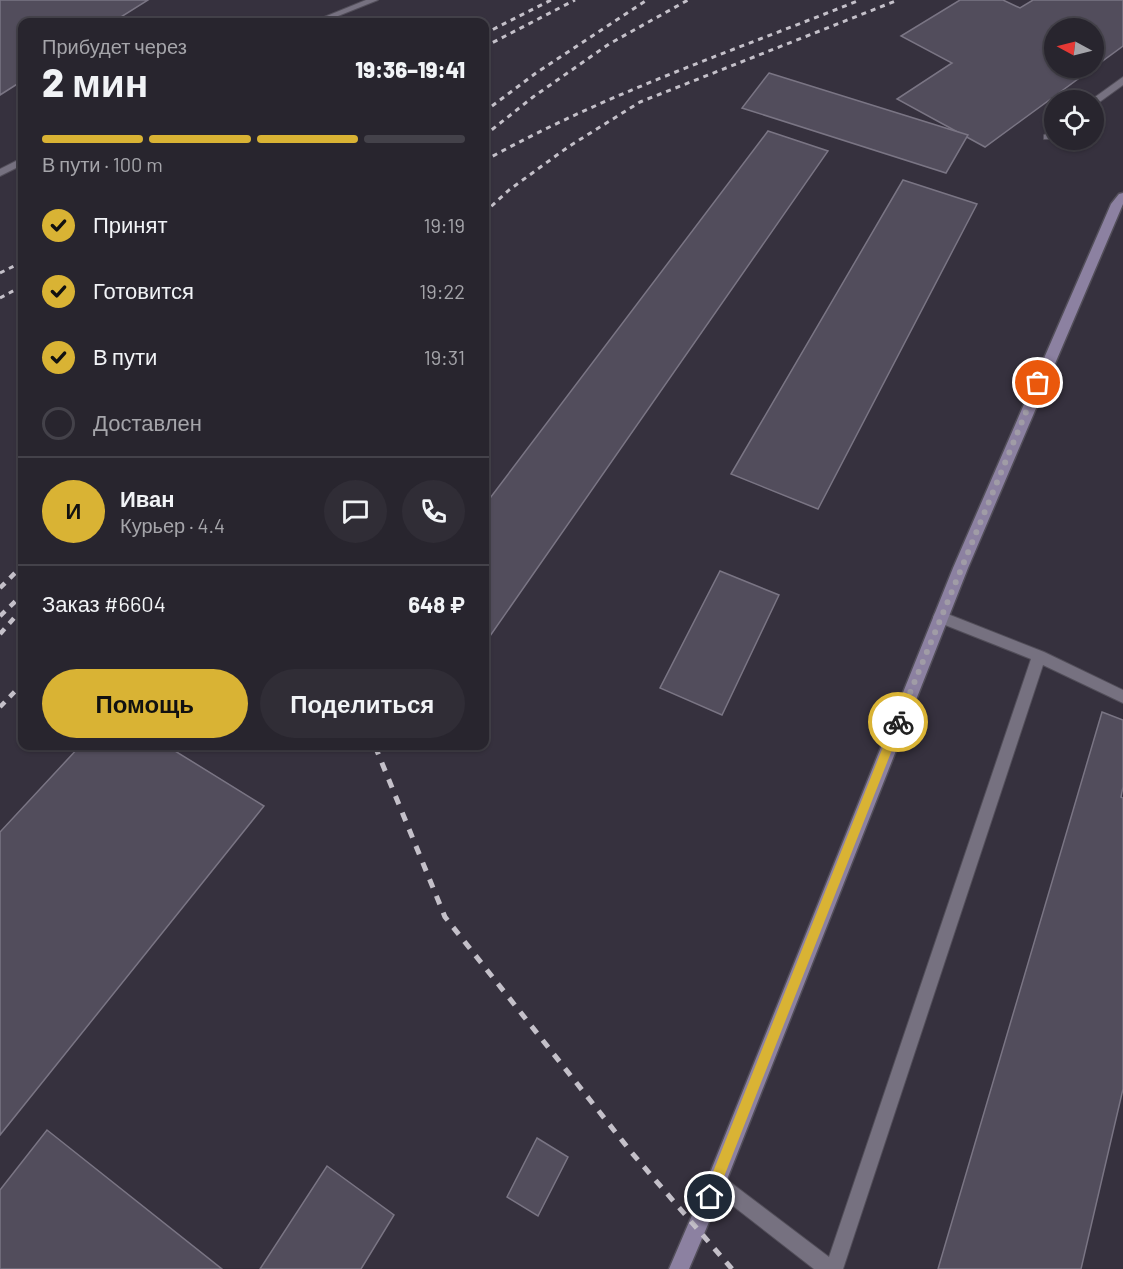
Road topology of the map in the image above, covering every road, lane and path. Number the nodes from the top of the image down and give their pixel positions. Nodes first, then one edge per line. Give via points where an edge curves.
1 (374, 0) edge
2 (327, 18) edge
3 (1123, 80) edge
4 (1104, 95) edge
5 (18, 163) edge
6 (0, 173) edge
7 (1123, 197) edge
8 (940, 617) junction
9 (1039, 656) junction
10 (1123, 697) edge
11 (716, 1182) junction
12 (679, 1269) edge
13 (829, 1269) edge
14 (834, 1269) edge

1 - 2 lane
3 - 4 lane
5 - 6 lane
7 - 8 street via 1065,319
8 - 9 lane
8 - 11 street
9 - 10 lane
9 - 14 lane
11 - 12 street
11 - 13 lane

